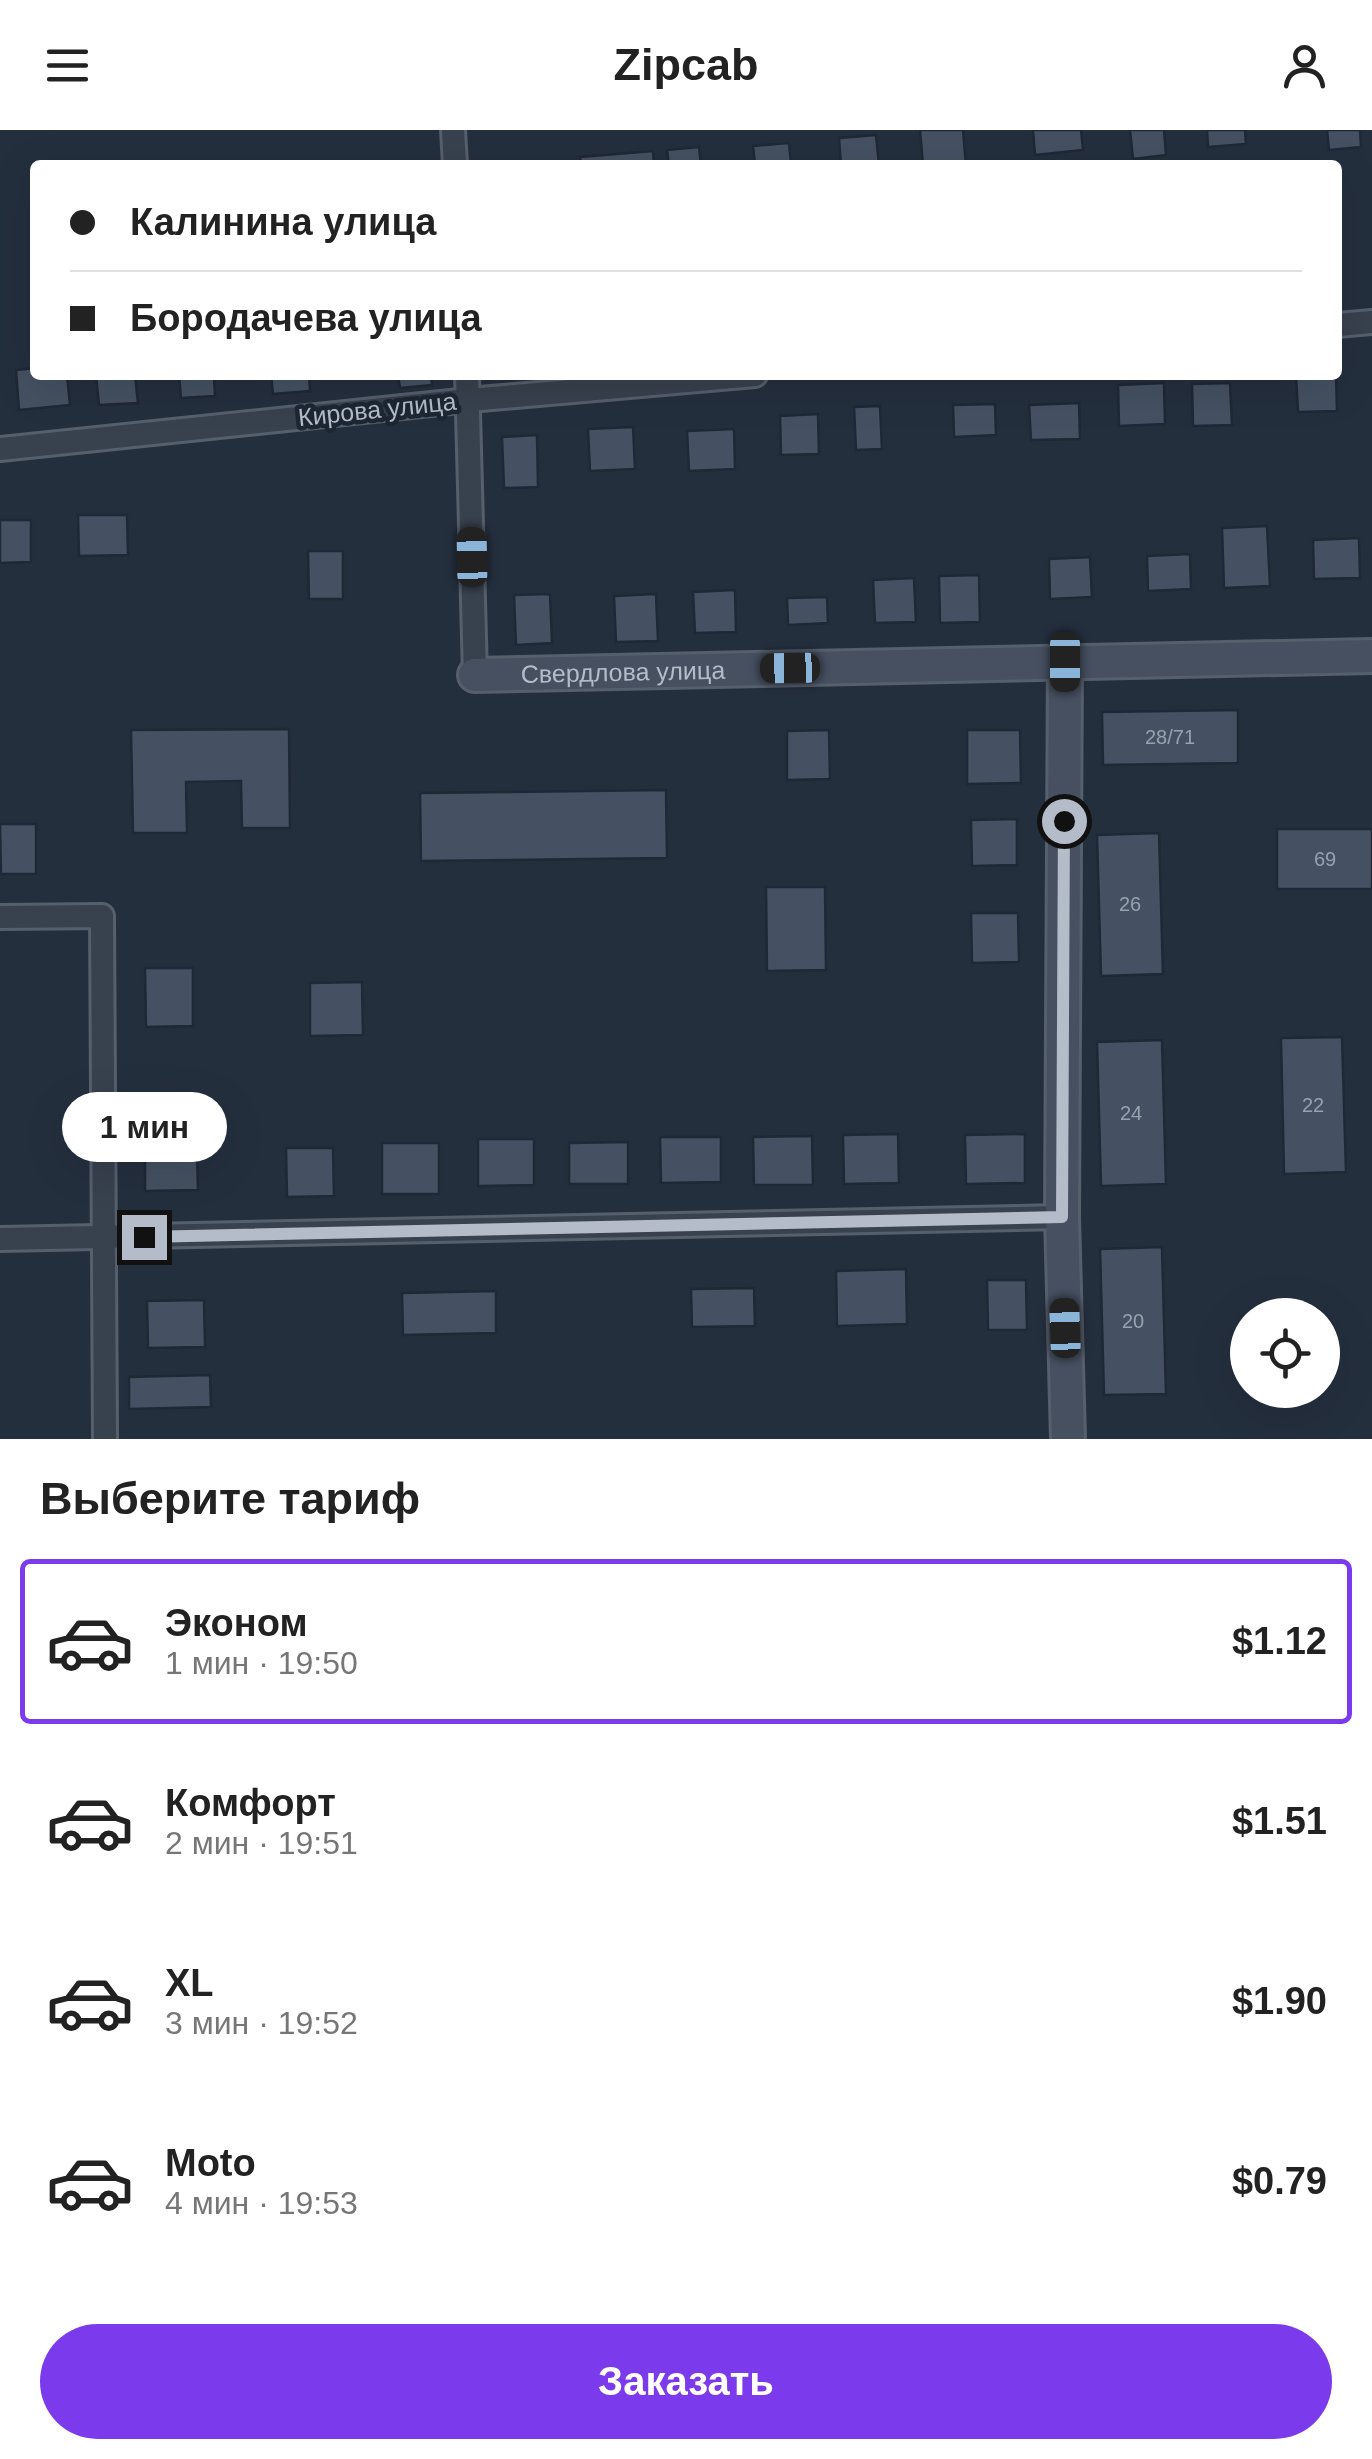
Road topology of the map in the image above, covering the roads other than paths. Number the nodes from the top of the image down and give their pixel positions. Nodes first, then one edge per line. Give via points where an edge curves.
1 (454, 130) edge
2 (455, 160) edge
3 (1372, 322) edge
4 (1342, 325) edge
5 (467, 380) edge
6 (697, 380) edge
7 (469, 400) junction
8 (0, 449) edge
9 (1372, 656) edge
10 (1065, 662) junction
11 (475, 675) joint
12 (0, 917) edge
13 (1062, 1217) junction
14 (104, 1238) junction
15 (0, 1239) edge
16 (105, 1439) edge
17 (1068, 1439) edge

1 - 2 street
3 - 4 street
5 - 7 street
6 - 7 street, Кирова улица
7 - 8 street, Кирова улица
7 - 11 street
9 - 10 street, Свердлова улица
10 - 11 street, Свердлова улица
10 - 13 street
12 - 14 street via 102,916
13 - 14 street
13 - 17 street
14 - 15 street
14 - 16 street

